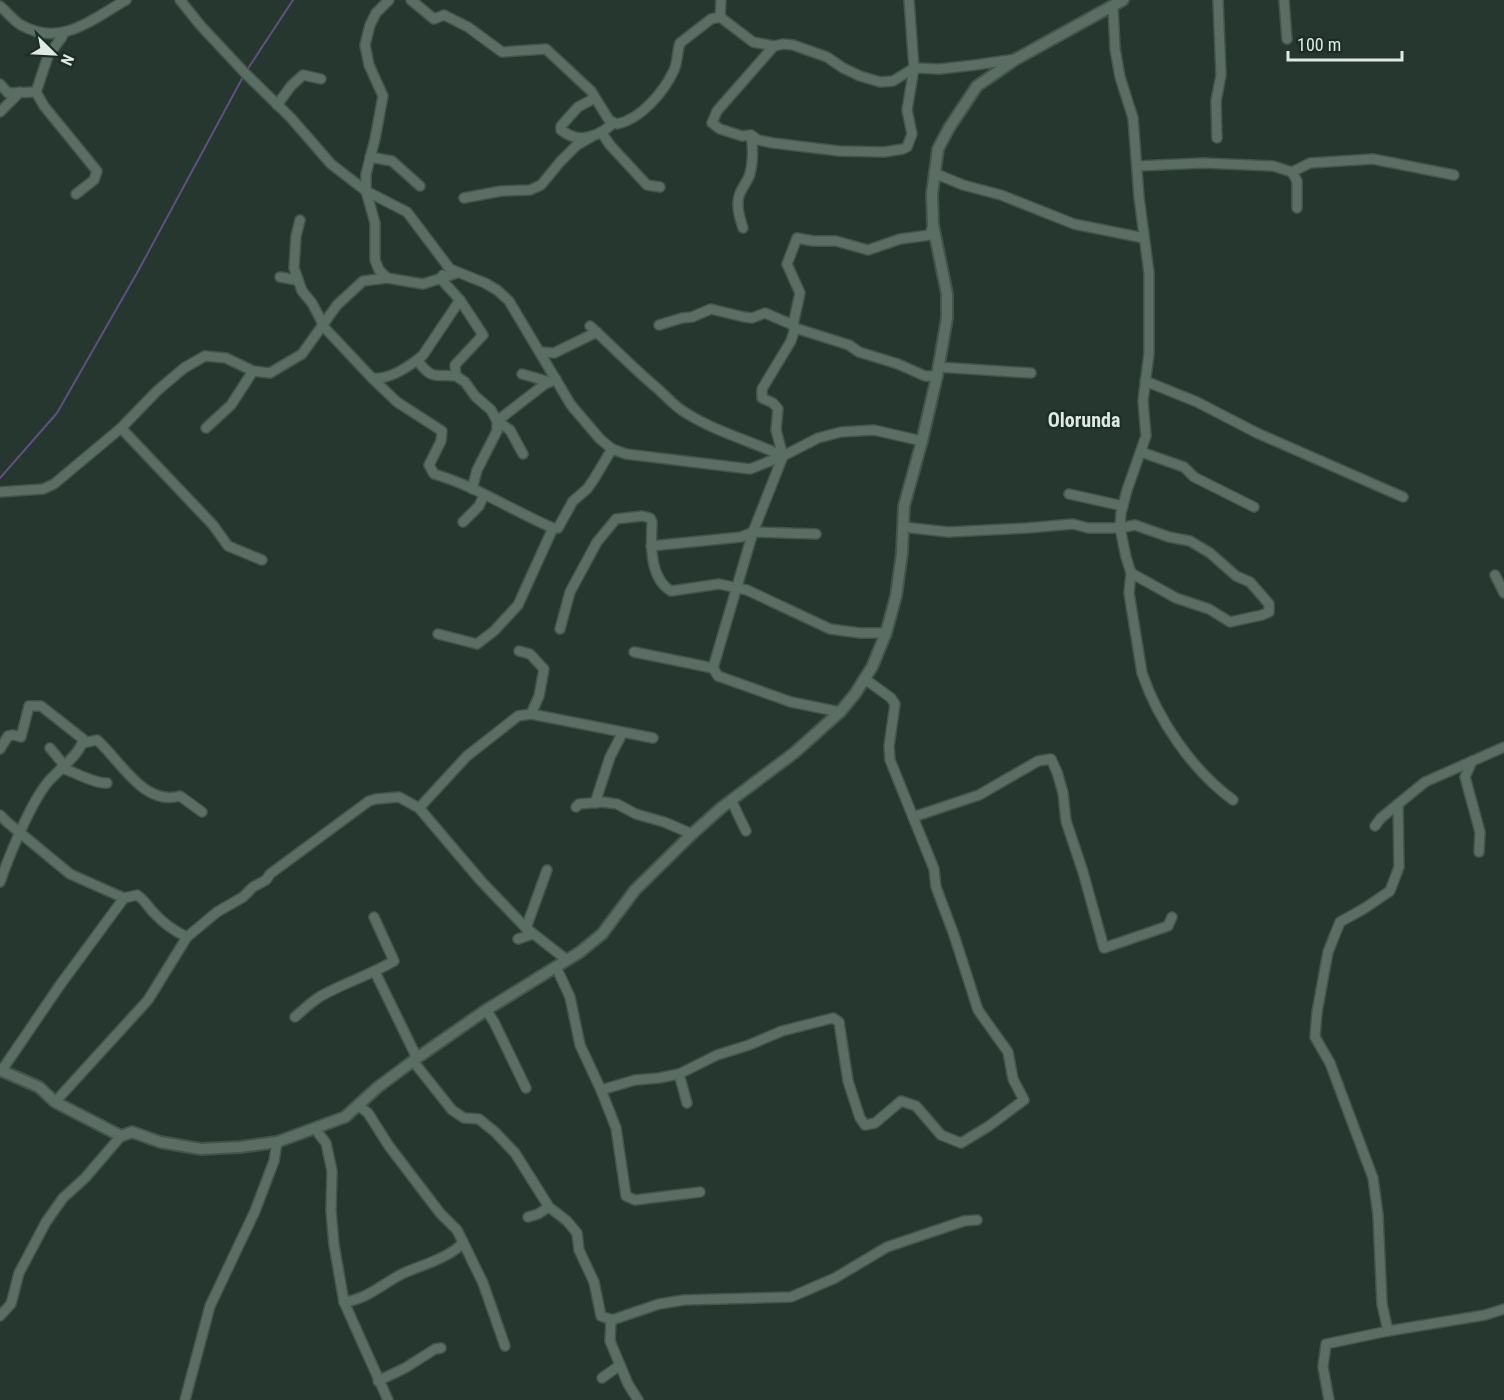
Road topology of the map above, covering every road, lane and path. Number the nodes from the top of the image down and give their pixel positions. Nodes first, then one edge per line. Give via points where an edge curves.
1 (126, 0) edge
2 (180, 0) edge
3 (389, 0) edge
4 (411, 0) edge
5 (721, 0) edge
6 (909, 0) edge
7 (1218, 0) edge
8 (1284, 0) edge
9 (1118, 3) edge
10 (0, 6) edge
11 (720, 17) junction
12 (63, 33) junction
13 (1287, 39) dead end
14 (774, 46) junction
15 (1016, 58) junction
16 (914, 68) junction
17 (321, 80) dead end
18 (0, 84) edge
19 (20, 92) junction
20 (36, 92) junction
21 (595, 98) junction
22 (277, 105) junction
23 (0, 112) edge
24 (613, 123) junction
25 (601, 132) junction
26 (751, 135) junction
27 (591, 137) junction
28 (1217, 138) dead end
29 (370, 157) junction
30 (1138, 166) junction
31 (1292, 172) junction
32 (934, 173) junction
33 (1454, 175) dead end
34 (420, 186) dead end
35 (660, 187) dead end
36 (366, 191) junction
37 (76, 194) dead end
38 (464, 198) dead end
39 (1297, 208) dead end
40 (300, 220) dead end
41 (933, 225) junction
42 (744, 228) dead end
43 (1144, 238) junction
44 (446, 263) junction
45 (457, 273) junction
46 (280, 277) dead end
47 (387, 278) junction
48 (441, 279) junction
49 (297, 280) junction
50 (460, 300) junction
51 (322, 324) junction
52 (659, 326) dead end
53 (794, 327) junction
54 (541, 352) junction
55 (417, 360) junction
56 (253, 371) junction
57 (938, 371) junction
58 (522, 374) dead end
59 (1031, 374) dead end
60 (456, 376) junction
61 (372, 378) junction
62 (553, 380) junction
63 (1145, 381) junction
64 (497, 421) junction
65 (121, 428) junction
66 (206, 428) dead end
67 (922, 441) junction
68 (612, 449) junction
69 (1141, 452) junction
70 (523, 454) dead end
71 (783, 456) junction
72 (472, 489) junction
73 (0, 492) edge
74 (1069, 494) dead end
75 (484, 495) junction
76 (1403, 497) dead end
77 (1123, 506) junction
78 (1254, 507) dead end
79 (463, 522) dead end
80 (903, 527) junction
81 (553, 528) junction
82 (1120, 528) junction
83 (753, 532) junction
84 (816, 534) dead end
85 (651, 546) junction
86 (262, 560) dead end
87 (1131, 573) junction
88 (1495, 575) dead end
89 (738, 588) junction
90 (1504, 593) edge
91 (560, 629) dead end
92 (886, 633) junction
93 (438, 634) dead end
94 (519, 651) dead end
95 (634, 652) dead end
96 (713, 668) junction
97 (865, 679) junction
98 (840, 712) junction
99 (531, 714) junction
100 (623, 732) junction
101 (653, 738) dead end
102 (83, 743) junction
103 (1504, 747) edge
104 (50, 748) dead end
105 (0, 749) edge
106 (1472, 761) junction
107 (63, 767) junction
108 (107, 783) dead end
109 (731, 800) junction
110 (1233, 800) dead end
111 (595, 803) junction
112 (1398, 804) junction
113 (576, 807) dead end
114 (419, 808) junction
115 (202, 812) dead end
116 (0, 815) edge
117 (913, 817) junction
118 (1376, 826) dead end
119 (746, 831) dead end
120 (21, 833) junction
121 (692, 834) junction
122 (1479, 852) dead end
123 (547, 870) dead end
124 (0, 882) edge
125 (124, 898) junction
126 (374, 916) dead end
127 (1172, 917) dead end
128 (529, 931) junction
129 (187, 937) junction
130 (518, 939) dead end
131 (567, 960) junction
132 (556, 967) junction
133 (375, 972) junction
134 (486, 1010) junction
135 (295, 1017) dead end
136 (415, 1060) junction
137 (1, 1070) edge
138 (679, 1074) junction
139 (526, 1088) dead end
140 (601, 1090) junction
141 (55, 1102) junction
142 (687, 1102) dead end
143 (358, 1105) junction
144 (315, 1129) junction
145 (121, 1136) junction
146 (276, 1142) junction
147 (700, 1192) dead end
148 (549, 1207) junction
149 (528, 1217) dead end
150 (977, 1220) dead end
151 (463, 1242) junction
152 (344, 1302) junction
153 (1504, 1309) edge
154 (0, 1316) edge
155 (611, 1319) junction
156 (1388, 1331) junction
157 (505, 1346) dead end
158 (441, 1347) dead end
159 (620, 1365) junction
160 (602, 1378) dead end
161 (378, 1381) junction
162 (185, 1400) edge
163 (388, 1400) edge
164 (638, 1400) edge
165 (1329, 1400) edge

1 - 12 street via 82,27
2 - 22 street
3 - 29 street via 376,12 365,45 383,96
4 - 21 street via 434,19 444,15 502,52 546,49
5 - 11 street
6 - 16 street
7 - 28 street via 1221,75 1216,101
8 - 13 street
9 - 15 street
9 - 30 street via 1114,49 1133,118
10 - 12 street via 20,24
11 - 14 street via 753,42
11 - 24 street via 711,19 680,43 674,70 648,106 621,124
12 - 20 street via 48,56
14 - 16 street via 793,45 812,51 880,82 893,81
14 - 26 street via 717,111 712,123 731,133
15 - 16 street via 975,66
15 - 32 street via 977,86 965,101 938,149
16 - 26 street via 907,110 912,134 903,149 839,151 773,143
17 - 22 street via 303,75
18 - 19 street via 8,93
19 - 20 street
19 - 23 street
20 - 37 street via 97,171 94,180
21 - 24 street
21 - 27 street via 578,107 561,126 565,133
22 - 36 street via 331,164
24 - 25 street
25 - 27 street
25 - 35 street via 647,185
26 - 42 street via 750,175 739,193 738,203
27 - 38 street via 560,162 541,185 530,190 501,190
29 - 34 street via 392,161
29 - 36 street
30 - 31 street via 1203,163 1273,166
30 - 43 street
31 - 33 street via 1310,163 1372,159
31 - 39 street via 1297,182
32 - 41 street
32 - 43 street via 1074,224
36 - 44 street via 406,212
36 - 47 street via 375,223 375,260
40 - 49 street via 294,251
41 - 53 street via 930,235 900,239 868,250 836,241 797,238 787,264 800,293
41 - 57 street via 947,318
43 - 63 street via 1149,273
44 - 45 street
44 - 48 street
45 - 48 street
45 - 54 street via 485,283 509,301
46 - 49 street
47 - 48 street via 423,284
47 - 51 street via 363,281
48 - 50 street
49 - 51 street
50 - 55 street
50 - 60 street via 483,335 455,365
51 - 56 street via 302,354 270,373
51 - 61 street
52 - 53 street via 711,309 752,318 765,313
53 - 57 street via 925,376
53 - 71 street via 791,341 762,389 762,398 778,409 776,430
54 - 62 street
54 - 71 street via 555,353 594,329 687,414 720,432 768,447
55 - 60 street via 435,377
55 - 61 street via 379,380
56 - 65 street via 226,358 205,356 158,390
56 - 66 street via 231,405
57 - 59 street
57 - 67 street
58 - 62 street
60 - 64 street
61 - 72 street via 397,402 442,431 429,465 434,474
62 - 64 street
62 - 68 street via 585,423
63 - 69 street via 1146,436
63 - 76 street
64 - 70 street via 510,430
64 - 72 street via 497,431
65 - 73 street via 54,484 43,489
65 - 86 street via 228,546
67 - 71 street via 874,430 853,431 818,438
67 - 80 street
68 - 71 street via 657,459 750,469
68 - 81 street via 558,528
69 - 77 street
69 - 78 street via 1184,467 1194,477
71 - 83 street
72 - 75 street
74 - 77 street
75 - 79 street
75 - 81 street
77 - 82 street
80 - 82 street via 948,532 1073,524
80 - 92 street via 896,596
81 - 93 street via 518,605 494,631 477,644
82 - 87 street
82 - 87 street via 1135,525 1190,541 1250,582 1269,604 1269,612 1230,622
83 - 84 street
83 - 85 street via 741,537
83 - 89 street
85 - 89 street via 663,585 671,591 719,584
85 - 91 street via 650,518 616,519 597,542 570,592
87 - 110 street via 1129,592 1146,684 1177,742 1198,769
88 - 90 street
89 - 92 street via 830,629
89 - 96 street
92 - 97 street
94 - 99 street via 530,654 544,669
95 - 96 street
96 - 98 street via 718,676 791,702
97 - 98 street
97 - 117 street via 895,704 890,760
98 - 109 street via 794,753
99 - 100 street
99 - 114 street via 518,716 467,756
100 - 101 street
100 - 111 street
102 - 105 street via 79,735 40,706 29,706 21,737 8,736
102 - 107 street
102 - 115 street via 97,740 143,789 168,799 180,796
103 - 106 street
104 - 107 street
106 - 112 street via 1425,782
106 - 122 street via 1465,777 1480,832
107 - 108 street via 98,783
107 - 120 street via 37,799
109 - 119 street
109 - 121 street
111 - 113 street
111 - 121 street via 617,804
112 - 118 street
112 - 156 street via 1399,867 1390,891 1340,922 1328,952 1315,1037 1330,1063 1373,1178 1382,1304
114 - 128 street
114 - 129 street via 399,798 369,801
116 - 120 street
117 - 127 street via 979,795 1038,761 1051,759 1104,948 1168,926
117 - 138 street via 934,868 936,887 978,1010 1008,1052 1012,1079 1024,1100 961,1143 941,1134 916,1106 901,1101 875,1124 865,1125 848,1081 840,1026 833,1018 782,1031
120 - 124 street
120 - 125 street via 70,874
121 - 131 street via 635,890 602,934
123 - 128 street
125 - 129 street via 137,895 144,899 168,928
125 - 137 street
126 - 133 street via 394,961
128 - 130 street
128 - 131 street
129 - 141 street via 148,1000
131 - 132 street
132 - 134 street
132 - 140 street via 570,997 580,1046
133 - 135 street via 318,998
133 - 136 street
134 - 136 street
134 - 139 street
136 - 143 street
136 - 148 street via 452,1110 464,1118 479,1119 515,1153
137 - 141 street via 39,1087
138 - 140 street
138 - 142 street
140 - 147 street via 619,1143 626,1196 635,1200
141 - 145 street
143 - 144 street via 345,1117
143 - 151 street via 368,1113
144 - 146 street
144 - 152 street via 326,1143 332,1171 334,1245
145 - 146 street via 132,1132 160,1142 201,1149
145 - 154 street via 46,1222 19,1273 11,1304
146 - 162 street via 274,1161 255,1211 210,1306
148 - 149 street
148 - 155 street via 577,1233 601,1316
150 - 155 street via 887,1247 835,1278 791,1297 684,1300
151 - 152 street via 459,1248 375,1292
151 - 157 street via 483,1283
152 - 161 street
153 - 156 street
155 - 159 street via 610,1341
156 - 165 street via 1326,1344 1323,1367
158 - 161 street
159 - 160 street
159 - 164 street
161 - 163 street

